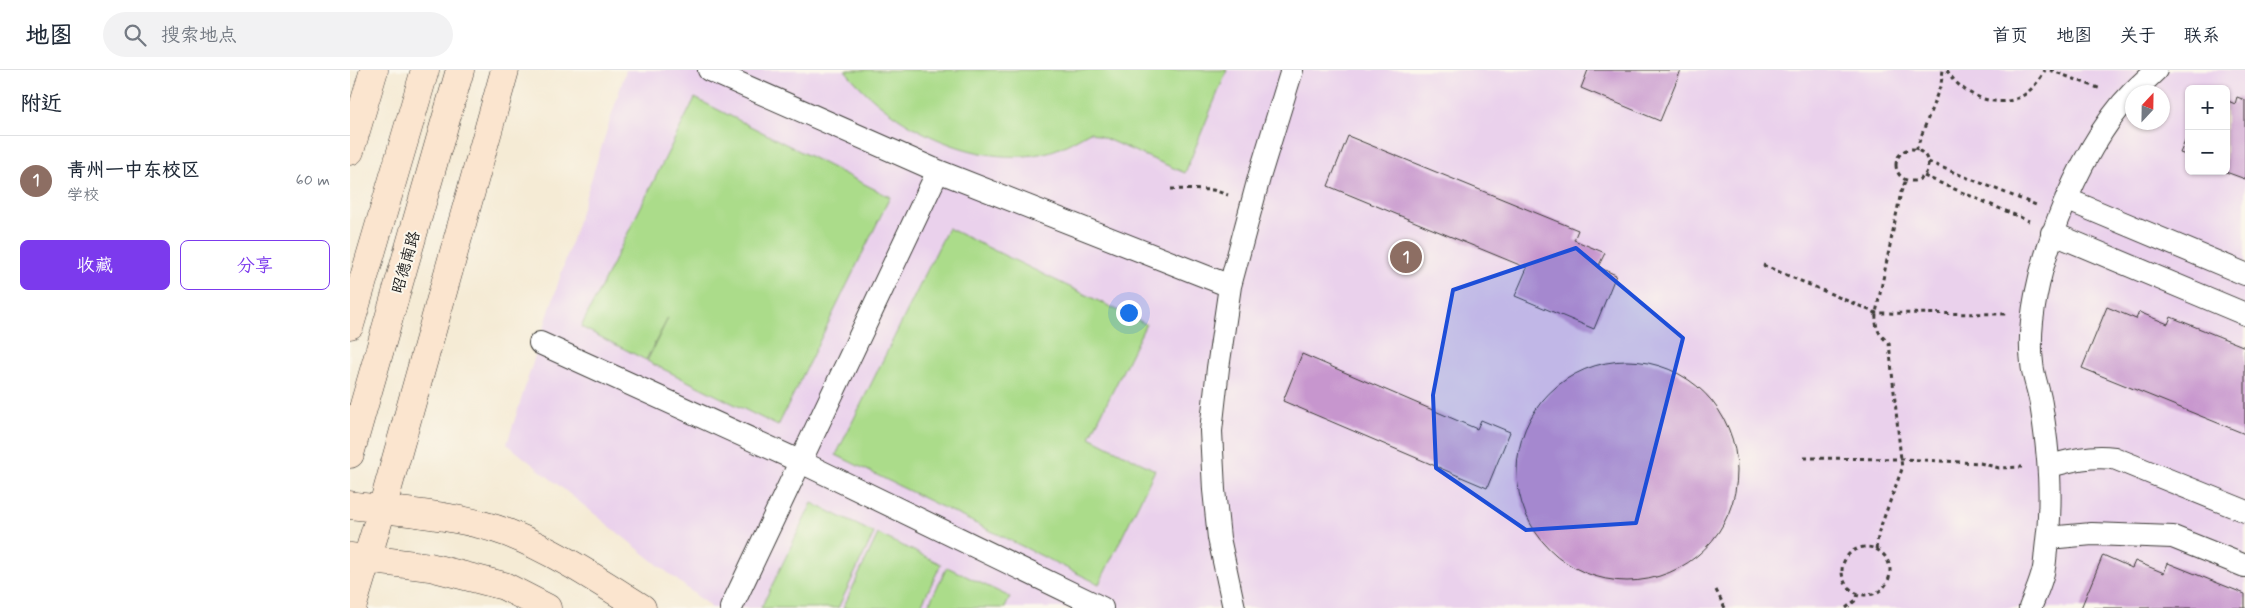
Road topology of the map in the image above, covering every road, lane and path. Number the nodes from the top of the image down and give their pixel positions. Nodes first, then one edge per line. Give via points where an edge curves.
1 (374, 70) edge
2 (425, 70) edge
3 (460, 70) edge
4 (505, 70) edge
5 (709, 70) edge
6 (1292, 70) edge
7 (1943, 70) edge
8 (1947, 70) edge
9 (2046, 70) edge
10 (2050, 70) edge
11 (2156, 70) edge
12 (2141, 85) edge
13 (2125, 95) edge
14 (2125, 103) edge
15 (1916, 150) junction
16 (350, 151) edge
17 (1928, 162) junction
18 (938, 171) junction
19 (1924, 176) junction
20 (1906, 180) junction
21 (1172, 188) dead end
22 (2066, 199) junction
23 (1251, 205) junction
24 (2052, 233) junction
25 (1763, 266) dead end
26 (2245, 274) edge
27 (1230, 286) junction
28 (1876, 314) junction
29 (2245, 314) edge
30 (2034, 316) junction
31 (350, 325) edge
32 (540, 343) dead end
33 (350, 454) edge
34 (1804, 458) dead end
35 (1902, 459) junction
36 (799, 462) junction
37 (2050, 466) junction
38 (350, 505) edge
39 (382, 509) junction
40 (2245, 511) edge
41 (2048, 538) junction
42 (1876, 549) junction
43 (358, 558) edge
44 (2245, 566) edge
45 (1716, 590) dead end
46 (1858, 594) junction
47 (352, 608) edge
48 (547, 608) edge
49 (642, 608) edge
50 (731, 608) edge
51 (1102, 608) edge
52 (1234, 608) edge
53 (1725, 608) edge
54 (1846, 608) edge
55 (2030, 608) edge

1 - 16 street
2 - 31 street
3 - 33 street, 昭德南路
4 - 39 street
5 - 18 street
6 - 23 street
7 - 15 path via 1941,84
8 - 9 path via 1966,91 1997,102 2018,98
10 - 13 path
11 - 12 street
14 - 22 street via 2094,145
15 - 17 path
15 - 20 path via 1904,151 1897,159 1896,170
17 - 19 path
17 - 22 path via 2034,205
18 - 27 street
18 - 36 street
19 - 20 path via 1914,181
19 - 24 path
20 - 28 path
21 - 23 path via 1213,190
22 - 24 street
22 - 26 street
23 - 27 street
24 - 29 street
24 - 30 street
25 - 28 path
27 - 52 street via 1211,431 1219,538
28 - 30 path
28 - 35 path via 1875,326 1889,343
30 - 37 street via 2032,363
32 - 36 street
34 - 35 path
35 - 37 path via 1980,463 1999,468
35 - 42 path via 1902,469 1879,531
36 - 50 street
36 - 51 street
37 - 40 street via 2083,457 2114,458
37 - 41 street
38 - 39 street
39 - 43 street
39 - 49 street via 452,518 508,533 579,569
41 - 44 street via 2092,534 2172,537
41 - 55 street via 2043,575
42 - 46 path via 1883,554 1890,568 1887,583 1875,594
42 - 46 path via 1861,547 1843,562 1845,585
43 - 47 street
43 - 48 street via 430,567 504,586
45 - 53 path
46 - 54 path

